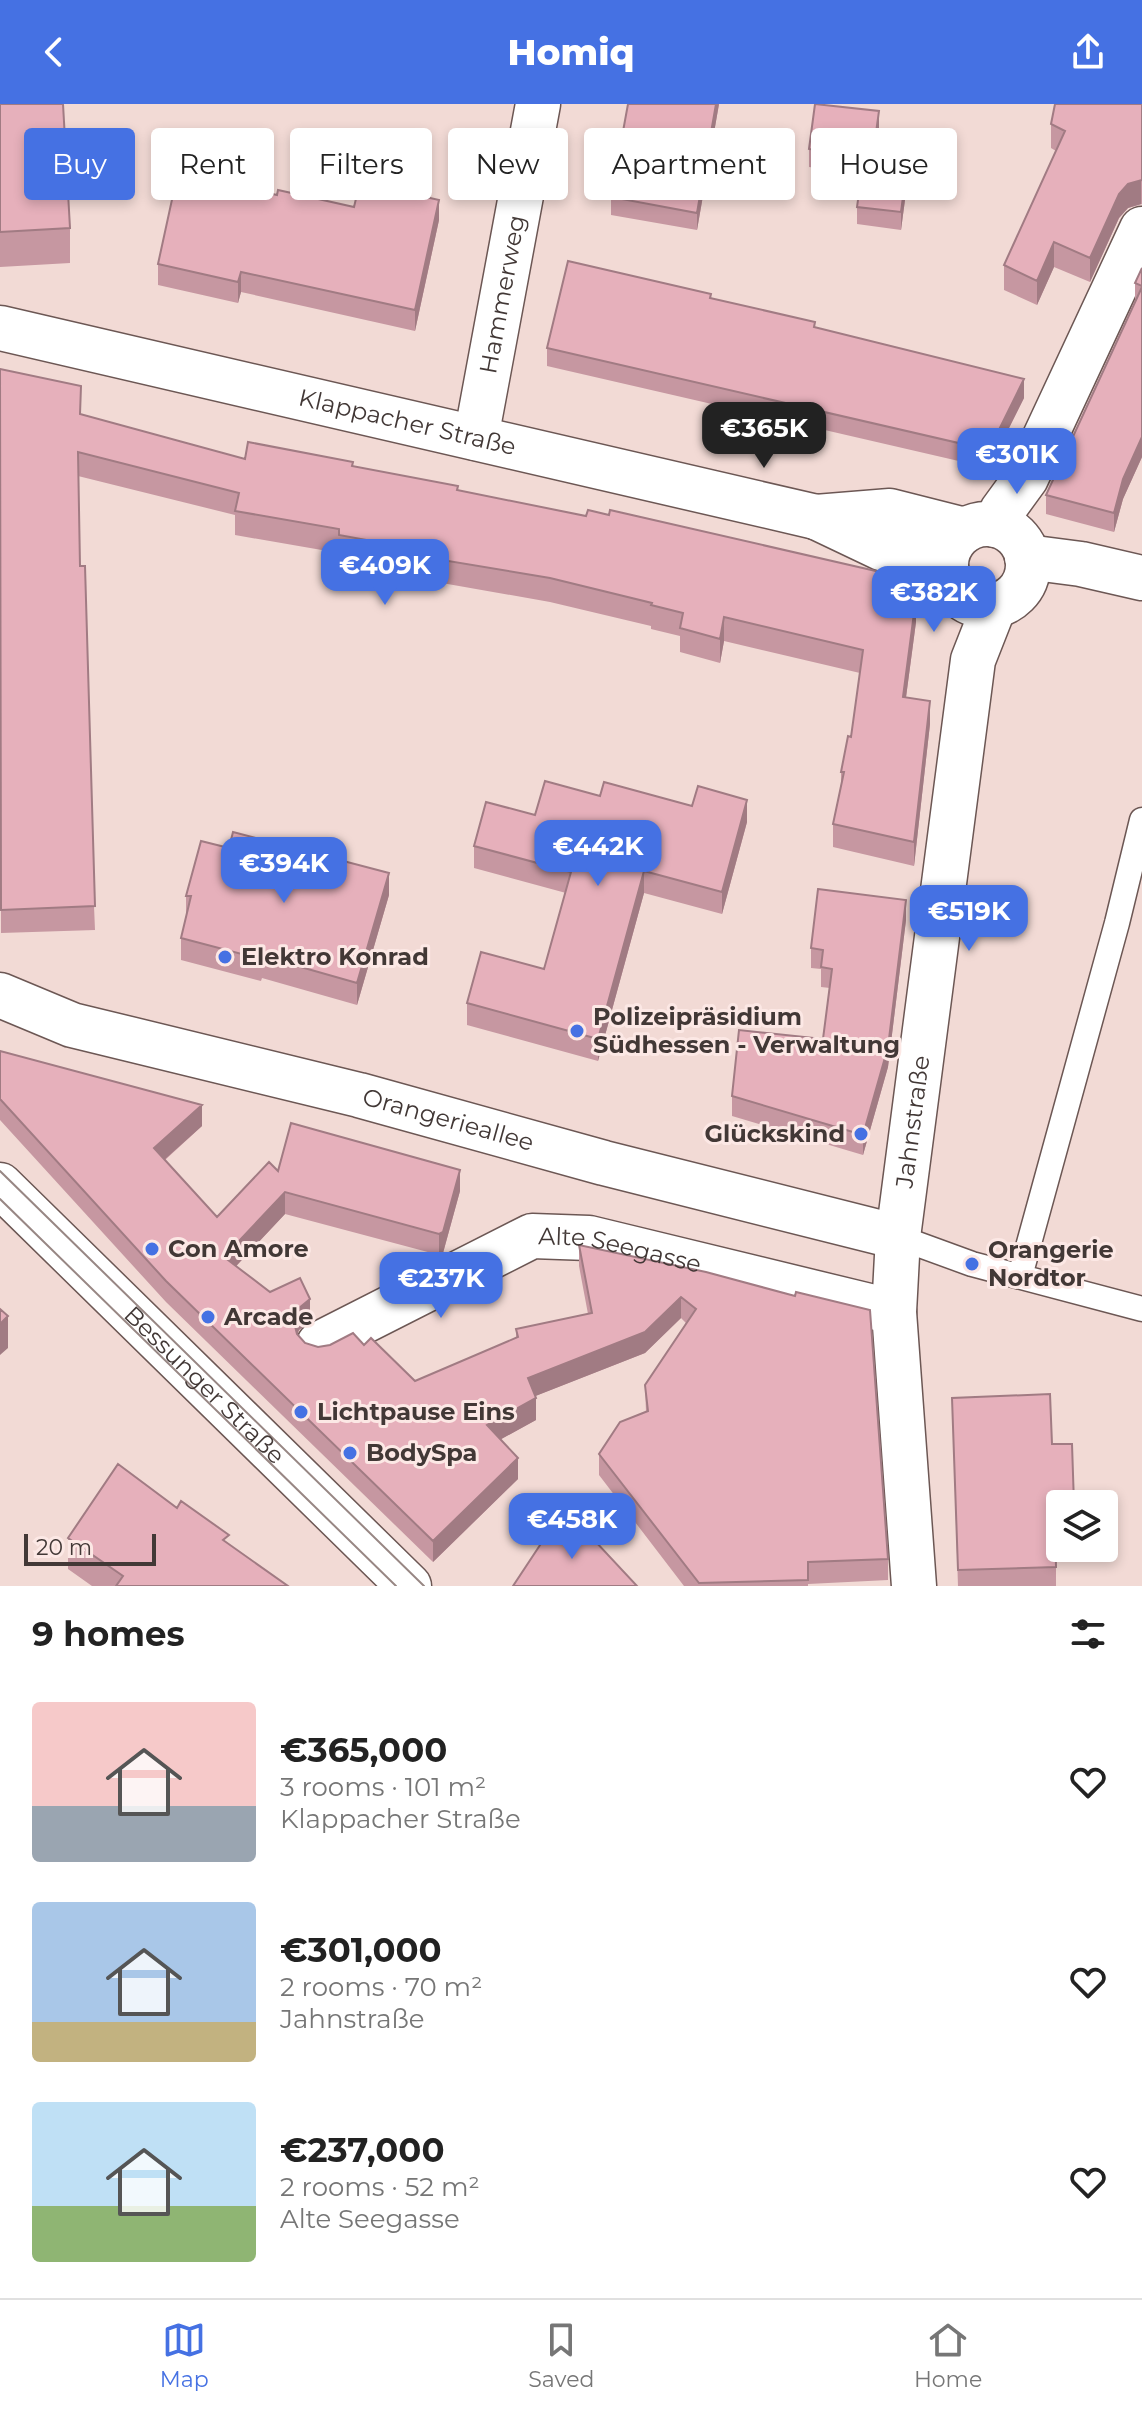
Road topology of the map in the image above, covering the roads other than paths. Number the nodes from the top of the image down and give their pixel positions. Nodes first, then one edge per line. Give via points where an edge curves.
1 (538, 104) edge
2 (1142, 229) edge
3 (0, 328) edge
4 (476, 438) junction
5 (991, 563) junction
6 (1142, 578) edge
7 (1142, 820) edge
8 (1133, 898) edge
9 (0, 995) edge
10 (0, 1185) edge
11 (898, 1237) junction
12 (1020, 1276) junction
13 (1142, 1309) edge
14 (894, 1312) junction
15 (319, 1344) edge
16 (409, 1586) edge
17 (914, 1586) edge

1 - 4 street, Hammerweg
2 - 5 street, Jahnstraße
3 - 4 street, Klappacher Straße
4 - 5 street, Klappacher Straße via 816,517 890,511
5 - 6 street via 1081,564
5 - 11 street, Jahnstraße via 973,660
7 - 8 lane
8 - 12 lane
9 - 11 street, Orangerieallee via 72,1025
10 - 16 street, Bessunger Straße via 231,1389
11 - 12 lane
11 - 14 street, Jahnstraße
12 - 13 lane
14 - 15 street, Alte Seegasse via 589,1238 532,1236
14 - 17 street, Jahnstraße

